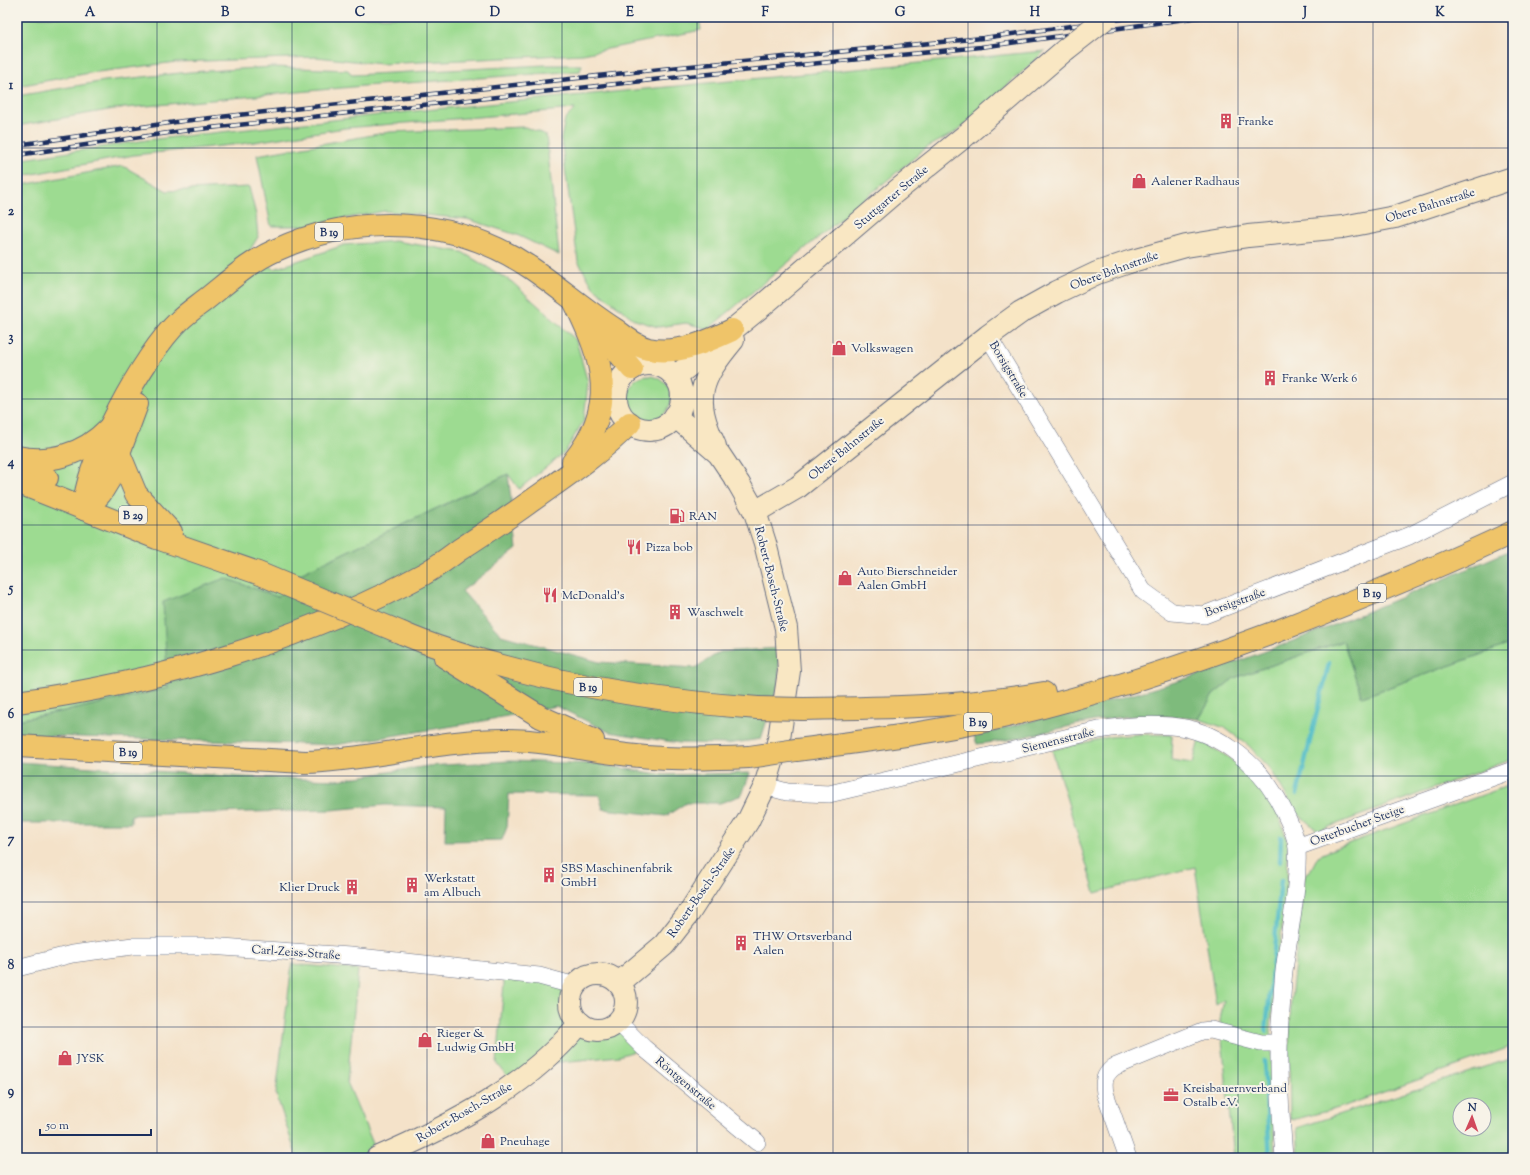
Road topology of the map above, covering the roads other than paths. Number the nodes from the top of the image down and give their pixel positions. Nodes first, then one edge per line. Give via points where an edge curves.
1 (1107, 17) edge
2 (1513, 178) edge
3 (205, 300) junction
4 (575, 302) junction
5 (763, 305) junction
6 (732, 330) junction
7 (988, 336) junction
8 (632, 369) junction
9 (675, 377) junction
10 (676, 416) junction
11 (114, 422) junction
12 (630, 423) junction
13 (119, 453) junction
14 (719, 454) junction
15 (17, 457) edge
16 (17, 465) edge
17 (17, 482) edge
18 (1513, 483) edge
19 (546, 491) junction
20 (88, 503) junction
21 (755, 512) junction
22 (170, 532) junction
23 (1513, 532) edge
24 (258, 573) junction
25 (423, 642) junction
26 (1156, 673) junction
27 (126, 683) junction
28 (17, 691) edge
29 (17, 702) edge
30 (17, 746) edge
31 (646, 757) junction
32 (1513, 770) edge
33 (765, 786) junction
34 (1297, 847) junction
35 (17, 968) edge
36 (619, 984) junction
37 (576, 986) junction
38 (618, 1022) junction
39 (580, 1023) junction
40 (1279, 1043) junction
41 (757, 1142) dead end
42 (377, 1158) edge
43 (1128, 1158) edge
44 (1284, 1158) edge

1 - 5 street, Stuttgarter Straße, bridge
2 - 7 street, Obere Bahnstraße via 1395,217 1342,227 1194,244 1132,261 1097,273 1057,292 1021,312
3 - 4 highway, B 19 via 239,271 275,250 335,231 393,225 419,226 470,237 513,257
3 - 11 highway, B 19 via 175,325 157,345
3 - 13 highway, B 19 via 187,320 158,361 136,404
4 - 6 highway via 630,340 646,348 660,351 686,348
4 - 8 highway
4 - 19 highway, B 19 via 595,346 600,367 602,401 598,421 586,446
5 - 6 street, Stuttgarter Straße
5 - 14 street via 715,363 703,387 703,418
6 - 9 street, Stuttgarter Straße
7 - 18 street, Borsigstraße via 1143,591 1172,612 1204,615 1409,536
7 - 21 street, Obere Bahnstraße via 798,487
8 - 9 street via 654,364
8 - 12 street via 621,381 616,396 620,411
9 - 10 street via 682,396
10 - 12 street via 664,426 649,429 639,428
10 - 14 street, Robert-Bosch-Straße
11 - 15 highway via 102,435 72,453 45,460
11 - 20 highway, B 19 via 96,459
12 - 19 highway, B 19 via 615,439
13 - 20 highway, B 19 via 109,480
13 - 22 highway, B 19 via 136,494
14 - 21 street, Robert-Bosch-Straße
16 - 20 highway, B 29
17 - 20 highway, B 19
19 - 27 highway, B 19 via 423,574 332,618 260,645
20 - 22 highway, B 29
20 - 24 highway, B 19 via 157,538
21 - 33 street, Robert-Bosch-Straße via 786,628 789,671 779,739
22 - 24 highway, B 19
23 - 26 highway, B 19 via 1324,613 1230,649
24 - 25 highway, B 19, bridge
25 - 26 highway, B 19, bridge via 472,658 586,687 698,704 758,708 920,707 973,703 1024,697
25 - 31 highway, B 19 via 541,717 607,746
26 - 31 highway, B 19, bridge via 1086,696 992,719 902,736 749,757 695,760
27 - 28 highway, B 19
27 - 29 highway
30 - 31 highway, B 19 via 304,762 342,760 445,743 508,740 552,742
32 - 34 street, Osterbucher Steige
33 - 34 street, Siemensstraße via 787,792 829,794 1099,730 1134,725 1172,726 1199,732 1247,760 1268,784 1285,812
33 - 36 street, Robert-Bosch-Straße via 748,821 689,913 664,945
34 - 40 street, Osterbucher Steige
35 - 37 street, Carl-Zeiss-Straße via 72,954 133,946 209,946 350,956 525,974
36 - 37 street via 609,976 597,974 584,978
36 - 38 street via 625,992 626,1003 624,1014
37 - 39 street via 571,995 570,1005 573,1015
38 - 39 street via 598,1030 587,1028
38 - 41 street, Röntgenstraße via 644,1048
39 - 42 street, Robert-Bosch-Straße via 563,1044 541,1064 494,1097 425,1137
40 - 43 street via 1261,1043 1211,1030 1202,1031 1114,1067 1106,1074 1103,1083
40 - 44 street, Osterbucher Steige

